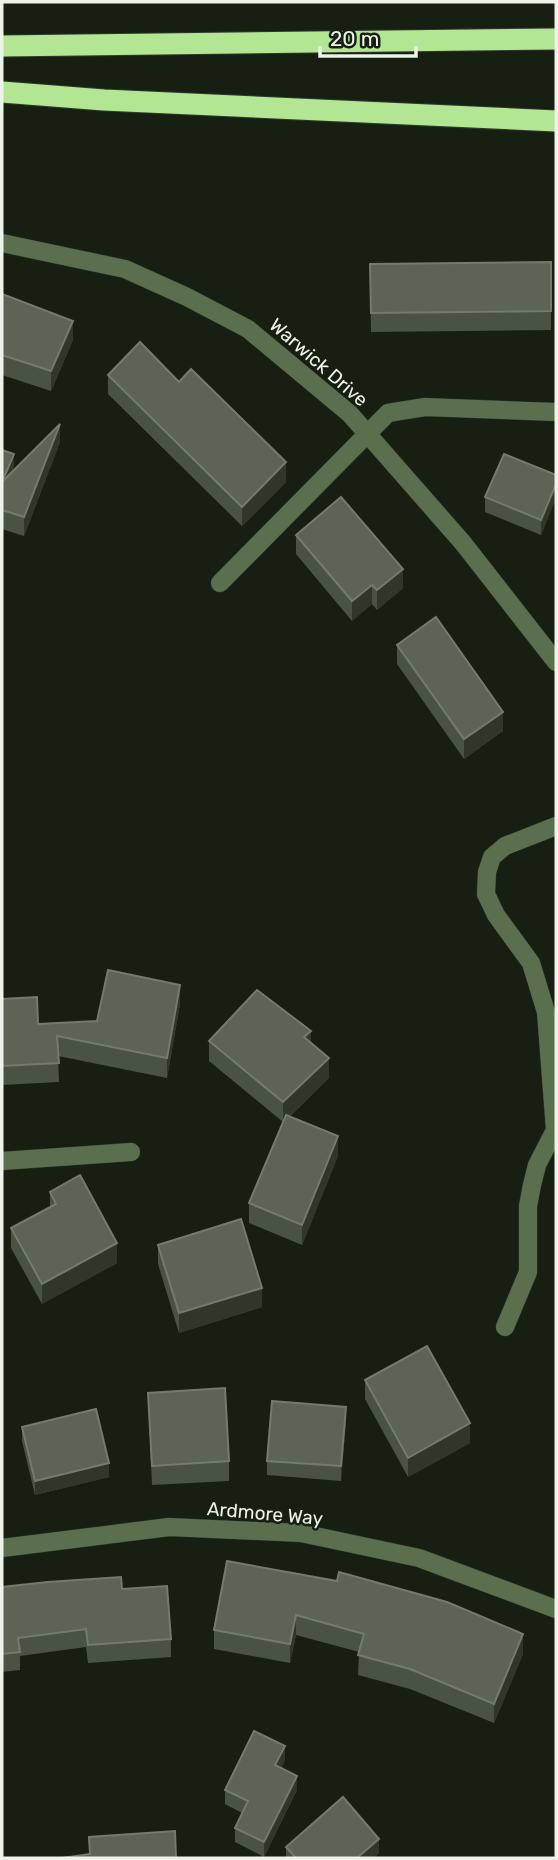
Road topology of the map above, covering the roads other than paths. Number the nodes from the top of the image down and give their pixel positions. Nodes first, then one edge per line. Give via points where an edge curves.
1 (556, 40) edge
2 (2, 46) edge
3 (2, 92) edge
4 (556, 121) edge
5 (2, 243) edge
6 (556, 412) edge
7 (368, 435) junction
8 (220, 583) dead end
9 (556, 662) edge
10 (556, 826) edge
11 (131, 1152) dead end
12 (2, 1161) edge
13 (505, 1327) dead end
14 (2, 1548) edge
15 (556, 1609) edge

1 - 2 highway
3 - 4 highway
5 - 7 street, Warwick Drive via 125,269 248,329 350,414
6 - 7 street via 425,407 388,413
7 - 8 street
7 - 9 street, Warwick Drive via 463,543
10 - 13 street via 505,846 492,857 487,872 486,894 531,963 546,1012 555,1130 537,1165 528,1206 528,1272
11 - 12 street
14 - 15 street, Ardmore Way via 169,1527 301,1533 419,1558

